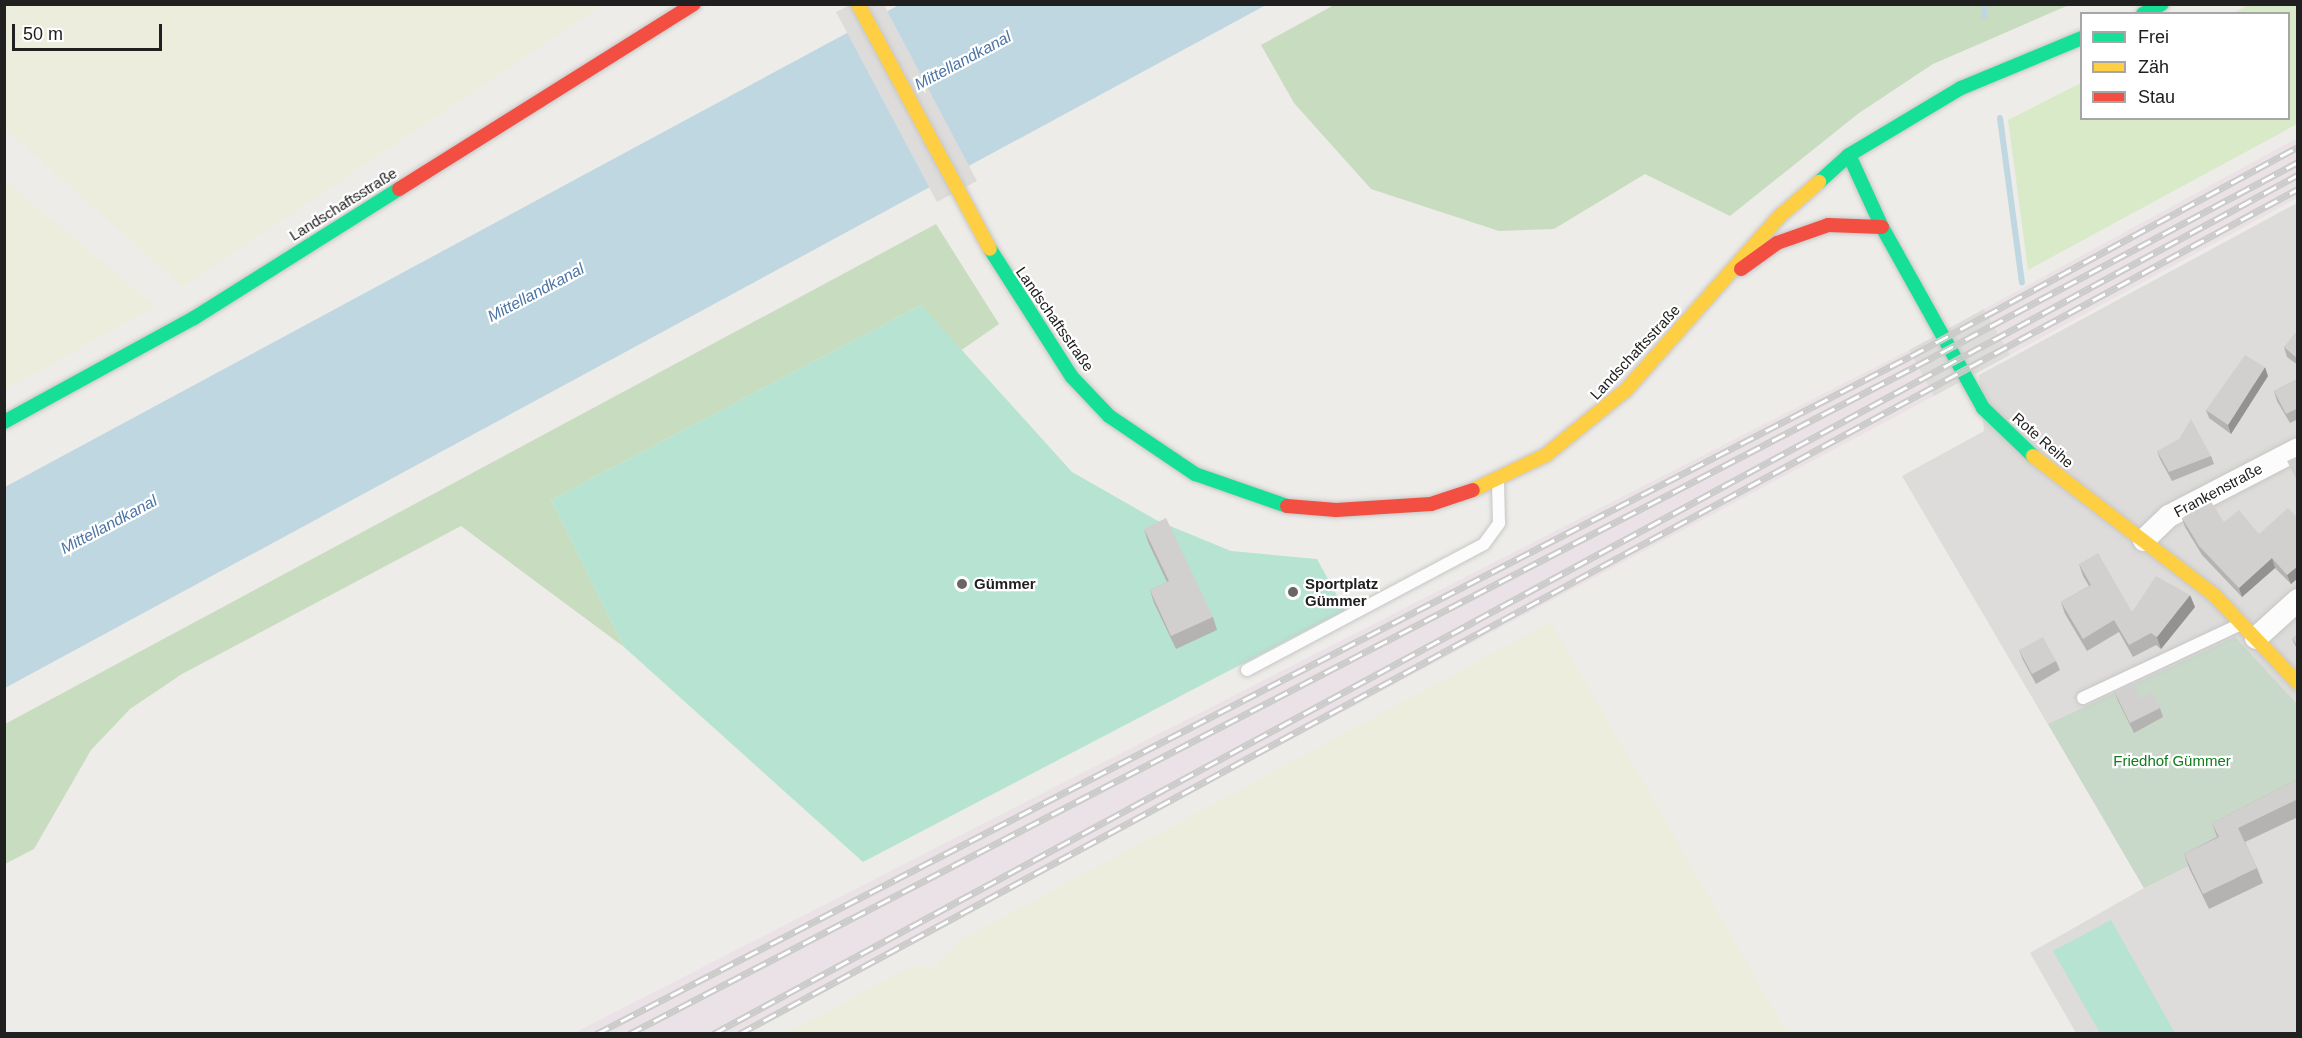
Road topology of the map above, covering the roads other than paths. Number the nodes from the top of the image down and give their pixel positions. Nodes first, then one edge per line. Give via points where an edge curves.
1 (694, 4) edge
2 (858, 4) edge
3 (2162, 4) edge
4 (2147, 12) edge
5 (2080, 39) edge
6 (1849, 155) junction
7 (1882, 227) junction
8 (1717, 285) junction
9 (4, 422) edge
10 (2298, 449) edge
11 (1497, 481) junction
12 (2144, 540) junction
13 (2298, 600) edge
14 (2249, 631) junction
15 (1247, 670) dead end
16 (2298, 683) edge
17 (2083, 698) dead end

1 - 9 main road, Landschaftsstraße via 194,318
2 - 11 main road, Landschaftsstraße via 1012,289 1072,376 1109,416 1195,474 1288,506 1356,510 1431,504
3 - 4 main road
5 - 6 main road, Landschaftsstraße via 1961,88
6 - 7 main road, Rote Reihe
6 - 8 main road, Landschaftsstraße via 1780,216
7 - 8 main road via 1828,225 1778,243
7 - 12 main road, Rote Reihe via 1983,408 2044,466
8 - 11 main road, Landschaftsstraße via 1595,418 1546,455
10 - 12 street, Frankenstraße via 2169,516
11 - 15 lane via 1499,523 1484,544
12 - 14 main road, Rote Reihe
13 - 14 street
14 - 16 main road, Rote Reihe
14 - 17 lane

